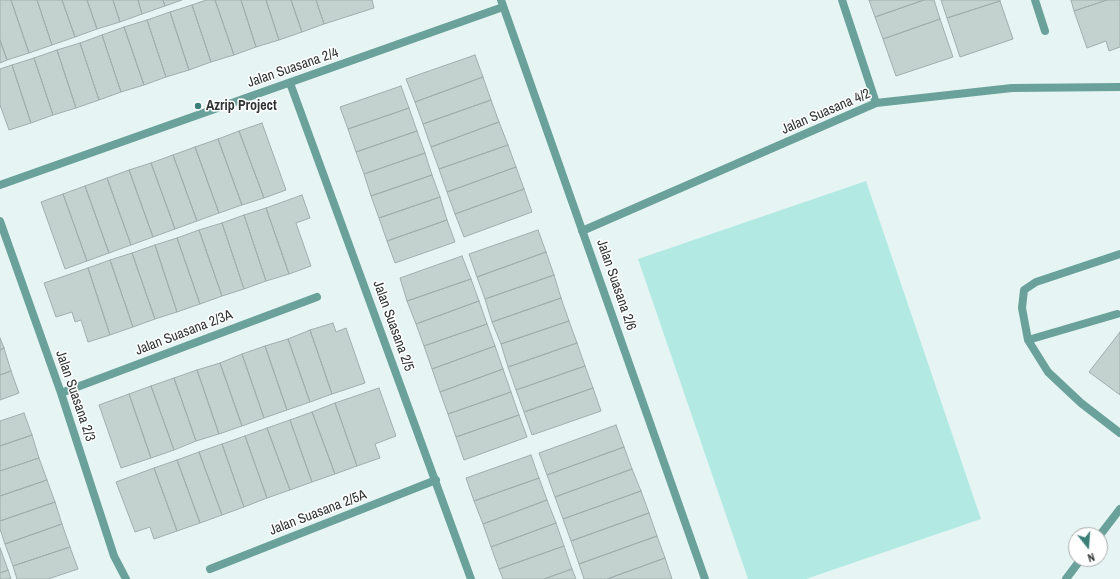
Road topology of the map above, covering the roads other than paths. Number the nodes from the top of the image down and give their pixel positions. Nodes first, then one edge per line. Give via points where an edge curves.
1 (842, 0) edge
2 (1035, 0) edge
3 (502, 4) edge
4 (1045, 31) dead end
5 (290, 83) junction
6 (1120, 86) edge
7 (876, 103) junction
8 (0, 185) edge
9 (0, 221) edge
10 (582, 231) junction
11 (1120, 254) edge
12 (317, 297) dead end
13 (1117, 314) dead end
14 (1028, 340) junction
15 (61, 393) junction
16 (1120, 433) edge
17 (436, 480) junction
18 (1120, 509) edge
19 (1106, 527) edge
20 (1075, 567) edge
21 (210, 569) dead end
22 (126, 579) edge
23 (472, 579) edge
24 (706, 579) edge
25 (1066, 579) edge

1 - 7 street
2 - 4 street
3 - 5 street, Jalan Suasana 2/4
3 - 10 street, Jalan Suasana 2/6
5 - 8 street, Jalan Suasana 2/4
5 - 17 street, Jalan Suasana 2/5
6 - 7 street, Jalan Suasana 4/2 via 1012,88
7 - 10 street, Jalan Suasana 4/2
9 - 15 street, Jalan Suasana 2/3
10 - 24 street, Jalan Suasana 2/6
11 - 14 street via 1036,282 1024,290 1022,308
12 - 15 street, Jalan Suasana 2/3A
13 - 14 street
14 - 16 street via 1048,372 1081,403
15 - 22 street, Jalan Suasana 2/3 via 114,556
17 - 21 street, Jalan Suasana 2/5A
17 - 23 street, Jalan Suasana 2/5
18 - 19 street
20 - 25 street

